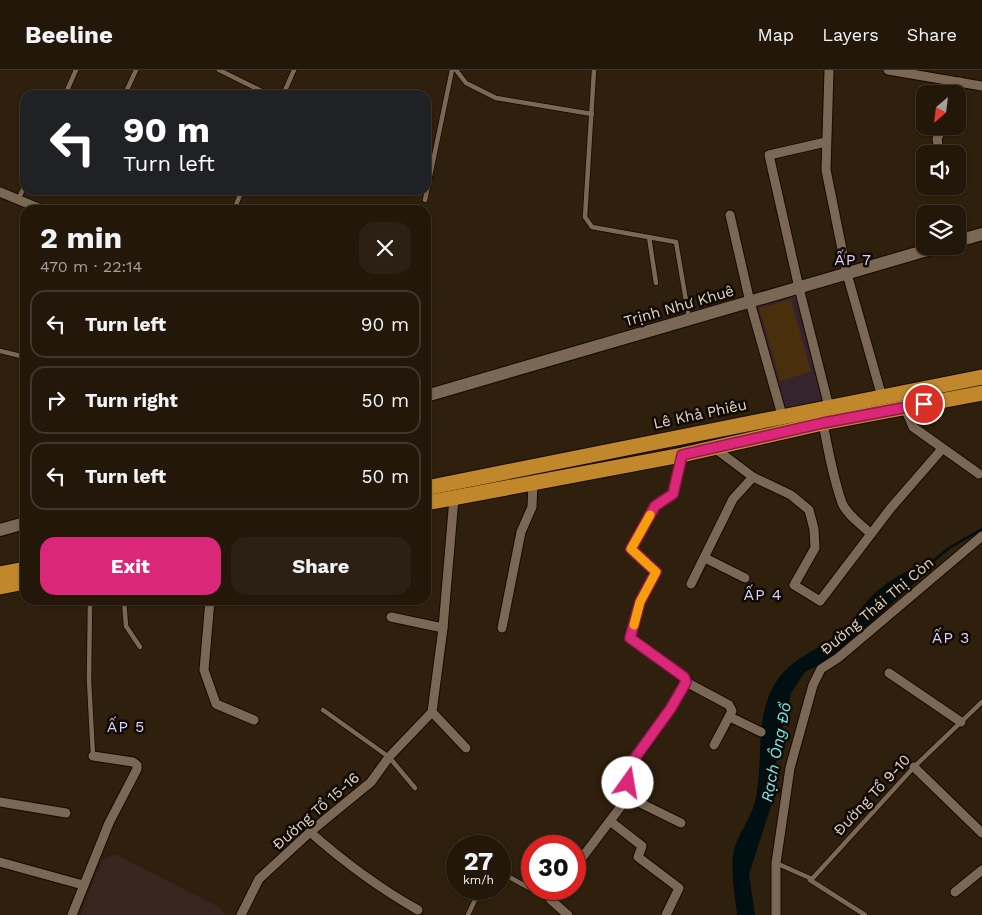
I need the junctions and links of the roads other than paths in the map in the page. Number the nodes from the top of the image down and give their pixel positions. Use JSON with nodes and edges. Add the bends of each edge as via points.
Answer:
{"nodes":[{"id":1,"x":76,"y":70,"type":"edge"},
{"id":2,"x":136,"y":70,"type":"edge"},
{"id":3,"x":219,"y":70,"type":"edge"},
{"id":4,"x":294,"y":70,"type":"edge"},
{"id":5,"x":454,"y":70,"type":"edge"},
{"id":6,"x":594,"y":70,"type":"edge"},
{"id":7,"x":829,"y":70,"type":"edge"},
{"id":8,"x":888,"y":70,"type":"edge"},
{"id":9,"x":960,"y":82,"type":"junction"},
{"id":10,"x":959,"y":85,"type":"edge"},
{"id":11,"x":982,"y":86,"type":"edge"},
{"id":12,"x":67,"y":90,"type":"edge"},
{"id":13,"x":127,"y":90,"type":"edge"},
{"id":14,"x":260,"y":90,"type":"edge"},
{"id":15,"x":285,"y":90,"type":"edge"},
{"id":16,"x":592,"y":114,"type":"junction"},
{"id":17,"x":939,"y":135,"type":"edge"},
{"id":18,"x":826,"y":142,"type":"junction"},
{"id":19,"x":938,"y":145,"type":"dead end"},
{"id":20,"x":431,"y":173,"type":"edge"},
{"id":21,"x":0,"y":192,"type":"edge"},
{"id":22,"x":20,"y":195,"type":"edge"},
{"id":23,"x":426,"y":195,"type":"edge"},
{"id":24,"x":18,"y":200,"type":"junction"},
{"id":25,"x":425,"y":200,"type":"dead end"},
{"id":26,"x":30,"y":205,"type":"edge"},
{"id":27,"x":730,"y":215,"type":"dead end"},
{"id":28,"x":982,"y":234,"type":"edge"},
{"id":29,"x":649,"y":237,"type":"junction"},
{"id":30,"x":966,"y":239,"type":"edge"},
{"id":31,"x":916,"y":253,"type":"edge"},
{"id":32,"x":847,"y":274,"type":"junction"},
{"id":33,"x":656,"y":283,"type":"dead end"},
{"id":34,"x":799,"y":288,"type":"junction"},
{"id":35,"x":750,"y":302,"type":"junction"},
{"id":36,"x":690,"y":320,"type":"junction"},
{"id":37,"x":0,"y":351,"type":"edge"},
{"id":38,"x":20,"y":356,"type":"edge"},
{"id":39,"x":982,"y":377,"type":"edge"},
{"id":40,"x":982,"y":393,"type":"edge"},
{"id":41,"x":431,"y":395,"type":"edge"},
{"id":42,"x":882,"y":397,"type":"junction"},
{"id":43,"x":829,"y":407,"type":"junction"},
{"id":44,"x":905,"y":408,"type":"junction"},
{"id":45,"x":782,"y":416,"type":"junction"},
{"id":46,"x":823,"y":423,"type":"junction"},
{"id":47,"x":713,"y":447,"type":"junction"},
{"id":48,"x":942,"y":449,"type":"junction"},
{"id":49,"x":682,"y":455,"type":"junction"},
{"id":50,"x":979,"y":474,"type":"dead end"},
{"id":51,"x":753,"y":477,"type":"junction"},
{"id":52,"x":533,"y":483,"type":"junction"},
{"id":53,"x":431,"y":487,"type":"edge"},
{"id":54,"x":454,"y":498,"type":"junction"},
{"id":55,"x":431,"y":503,"type":"edge"},
{"id":56,"x":20,"y":524,"type":"edge"},
{"id":57,"x":0,"y":530,"type":"edge"},
{"id":58,"x":871,"y":534,"type":"junction"},
{"id":59,"x":982,"y":536,"type":"edge"},
{"id":60,"x":631,"y":549,"type":"joint"},
{"id":61,"x":705,"y":558,"type":"junction"},
{"id":62,"x":20,"y":570,"type":"edge"},
{"id":63,"x":0,"y":574,"type":"edge"},
{"id":64,"x":745,"y":578,"type":"dead end"},
{"id":65,"x":20,"y":583,"type":"edge"},
{"id":66,"x":691,"y":584,"type":"dead end"},
{"id":67,"x":0,"y":587,"type":"edge"},
{"id":68,"x":90,"y":605,"type":"edge"},
{"id":69,"x":124,"y":605,"type":"edge"},
{"id":70,"x":210,"y":605,"type":"edge"},
{"id":71,"x":391,"y":617,"type":"dead end"},
{"id":72,"x":443,"y":628,"type":"junction"},
{"id":73,"x":502,"y":628,"type":"dead end"},
{"id":74,"x":140,"y":647,"type":"dead end"},
{"id":75,"x":889,"y":673,"type":"dead end"},
{"id":76,"x":686,"y":682,"type":"junction"},
{"id":77,"x":982,"y":702,"type":"edge"},
{"id":78,"x":323,"y":710,"type":"dead end"},
{"id":79,"x":432,"y":712,"type":"junction"},
{"id":80,"x":730,"y":717,"type":"junction"},
{"id":81,"x":254,"y":720,"type":"dead end"},
{"id":82,"x":961,"y":722,"type":"junction"},
{"id":83,"x":760,"y":732,"type":"dead end"},
{"id":84,"x":714,"y":745,"type":"dead end"},
{"id":85,"x":466,"y":748,"type":"dead end"},
{"id":86,"x":94,"y":756,"type":"joint"},
{"id":87,"x":389,"y":757,"type":"junction"},
{"id":88,"x":914,"y":767,"type":"junction"},
{"id":89,"x":415,"y":788,"type":"dead end"},
{"id":90,"x":628,"y":798,"type":"junction"},
{"id":91,"x":0,"y":802,"type":"edge"},
{"id":92,"x":66,"y":813,"type":"dead end"},
{"id":93,"x":610,"y":820,"type":"junction"},
{"id":94,"x":681,"y":823,"type":"dead end"},
{"id":95,"x":310,"y":832,"type":"junction"},
{"id":96,"x":982,"y":833,"type":"edge"},
{"id":97,"x":586,"y":852,"type":"edge"},
{"id":98,"x":0,"y":862,"type":"edge"},
{"id":99,"x":776,"y":863,"type":"junction"},
{"id":100,"x":982,"y":870,"type":"edge"},
{"id":101,"x":810,"y":880,"type":"junction"},
{"id":102,"x":83,"y":885,"type":"junction"},
{"id":103,"x":955,"y":892,"type":"dead end"},
{"id":104,"x":475,"y":900,"type":"edge"},
{"id":105,"x":551,"y":900,"type":"edge"},
{"id":106,"x":418,"y":910,"type":"dead end"},
{"id":107,"x":72,"y":915,"type":"edge"},
{"id":108,"x":241,"y":915,"type":"edge"},
{"id":109,"x":468,"y":915,"type":"edge"},
{"id":110,"x":568,"y":915,"type":"edge"},
{"id":111,"x":666,"y":915,"type":"edge"},
{"id":112,"x":776,"y":915,"type":"edge"},
{"id":113,"x":865,"y":915,"type":"edge"}],
"edges":[{"from":1,"to":12,"type":"lane"},
{"from":2,"to":13,"type":"lane"},
{"from":3,"to":14,"type":"lane"},
{"from":4,"to":15,"type":"lane"},
{"from":5,"to":16,"type":"lane","via":[[466,83],[496,98]]},
{"from":5,"to":20,"type":"lane"},
{"from":6,"to":16,"type":"lane"},
{"from":7,"to":18,"type":"street"},
{"from":8,"to":9,"type":"street"},
{"from":9,"to":10,"type":"street"},
{"from":9,"to":11,"type":"street"},
{"from":16,"to":29,"type":"lane","via":[[585,217],[592,227]]},
{"from":17,"to":19,"type":"street"},
{"from":18,"to":32,"type":"street","via":[[826,170]]},
{"from":18,"to":34,"type":"street","via":[[770,155]]},
{"from":21,"to":24,"type":"street"},
{"from":22,"to":24,"type":"lane"},
{"from":23,"to":25,"type":"lane"},
{"from":24,"to":26,"type":"street"},
{"from":27,"to":35,"type":"street"},
{"from":28,"to":30,"type":"street"},
{"from":29,"to":33,"type":"lane"},
{"from":29,"to":36,"type":"lane","via":[[676,242]]},
{"from":31,"to":32,"type":"street","name":"Trịnh Như Khuê"},
{"from":32,"to":34,"type":"street","name":"Trịnh Như Khuê"},
{"from":32,"to":42,"type":"street"},
{"from":34,"to":35,"type":"street","name":"Trịnh Như Khuê"},
{"from":34,"to":43,"type":"street"},
{"from":35,"to":36,"type":"street","name":"Trịnh Như Khuê"},
{"from":35,"to":45,"type":"street"},
{"from":36,"to":41,"type":"street","name":"Trịnh Như Khuê"},
{"from":37,"to":38,"type":"lane"},
{"from":39,"to":42,"type":"highway","name":"Lê Khả Phiêu"},
{"from":40,"to":44,"type":"highway"},
{"from":42,"to":43,"type":"highway","name":"Lê Khả Phiêu"},
{"from":43,"to":45,"type":"highway","name":"Lê Khả Phiêu"},
{"from":44,"to":46,"type":"highway"},
{"from":44,"to":48,"type":"street","via":[[913,427]]},
{"from":45,"to":53,"type":"highway","name":"Lê Khả Phiêu"},
{"from":46,"to":47,"type":"highway"},
{"from":46,"to":58,"type":"street","via":[[830,466],[841,492],[842,504]]},
{"from":47,"to":49,"type":"highway"},
{"from":47,"to":51,"type":"street"},
{"from":48,"to":50,"type":"street"},
{"from":48,"to":58,"type":"street"},
{"from":49,"to":52,"type":"highway"},
{"from":49,"to":60,"type":"lane","via":[[673,494],[655,506]]},
{"from":51,"to":58,"type":"street","via":[[791,495],[809,510],[815,548],[794,585],[820,601]]},
{"from":51,"to":61,"type":"street","via":[[733,499]]},
{"from":52,"to":54,"type":"highway"},
{"from":52,"to":73,"type":"street","via":[[532,507],[521,532]]},
{"from":54,"to":55,"type":"highway"},
{"from":54,"to":72,"type":"street"},
{"from":56,"to":57,"type":"street"},
{"from":59,"to":99,"type":"street","name":"Đường Thái Thị Còn","via":[[821,669],[813,684],[790,768]]},
{"from":60,"to":76,"type":"street","via":[[656,572],[640,602],[630,638],[684,677]]},
{"from":61,"to":64,"type":"street"},
{"from":61,"to":66,"type":"street"},
{"from":62,"to":63,"type":"highway"},
{"from":65,"to":67,"type":"highway"},
{"from":68,"to":86,"type":"lane","via":[[89,680]]},
{"from":69,"to":74,"type":"lane","via":[[126,626]]},
{"from":70,"to":81,"type":"street","via":[[204,670],[216,704]]},
{"from":71,"to":72,"type":"street"},
{"from":72,"to":79,"type":"street"},
{"from":75,"to":82,"type":"street"},
{"from":76,"to":80,"type":"street","via":[[729,705]]},
{"from":76,"to":90,"type":"street","via":[[628,769]]},
{"from":77,"to":82,"type":"lane","name":"Đường Tổ 9-10"},
{"from":78,"to":87,"type":"lane"},
{"from":79,"to":85,"type":"street"},
{"from":79,"to":87,"type":"street","name":"Đường Tổ 15-16"},
{"from":80,"to":83,"type":"street"},
{"from":80,"to":84,"type":"street"},
{"from":82,"to":88,"type":"lane","name":"Đường Tổ 9-10"},
{"from":86,"to":102,"type":"street","via":[[133,762],[137,769],[109,823]]},
{"from":87,"to":89,"type":"lane"},
{"from":87,"to":95,"type":"street","name":"Đường Tổ 15-16","via":[[371,782]]},
{"from":88,"to":96,"type":"street"},
{"from":88,"to":101,"type":"lane","name":"Đường Tổ 9-10"},
{"from":90,"to":93,"type":"street"},
{"from":90,"to":94,"type":"street"},
{"from":91,"to":92,"type":"street"},
{"from":93,"to":97,"type":"street"},
{"from":93,"to":111,"type":"street","via":[[642,846],[638,857],[679,888]]},
{"from":95,"to":106,"type":"street","via":[[388,893]]},
{"from":95,"to":108,"type":"street","name":"Đường Tổ 15-16","via":[[259,879]]},
{"from":98,"to":102,"type":"street"},
{"from":99,"to":101,"type":"lane"},
{"from":99,"to":112,"type":"street","name":"Đường Thái Thị Còn"},
{"from":100,"to":103,"type":"street"},
{"from":101,"to":113,"type":"lane"},
{"from":102,"to":107,"type":"street"},
{"from":104,"to":109,"type":"lane"},
{"from":105,"to":110,"type":"street"}]}
